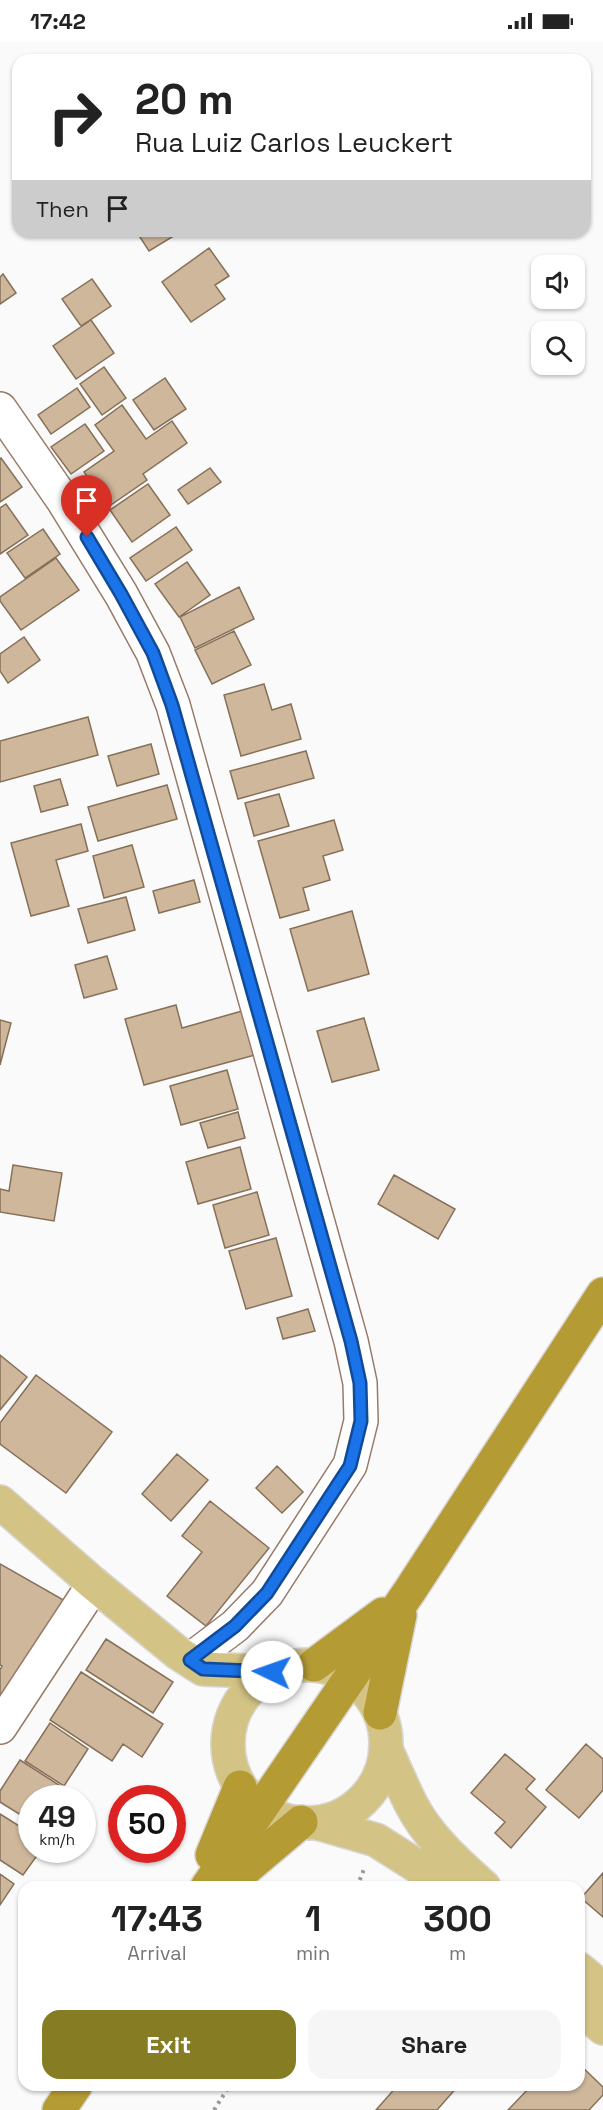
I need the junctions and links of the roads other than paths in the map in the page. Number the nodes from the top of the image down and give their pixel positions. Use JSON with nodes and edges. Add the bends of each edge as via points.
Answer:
{"nodes":[{"id":1,"x":0,"y":409,"type":"edge"},
{"id":2,"x":603,"y":1294,"type":"edge"},
{"id":3,"x":0,"y":1502,"type":"edge"},
{"id":4,"x":93,"y":1584,"type":"junction"},
{"id":5,"x":404,"y":1599,"type":"junction"},
{"id":6,"x":196,"y":1665,"type":"junction"},
{"id":7,"x":314,"y":1665,"type":"junction"},
{"id":8,"x":272,"y":1672,"type":"junction"},
{"id":9,"x":351,"y":1677,"type":"junction"},
{"id":10,"x":380,"y":1713,"type":"junction"},
{"id":11,"x":0,"y":1727,"type":"edge"},
{"id":12,"x":228,"y":1731,"type":"junction"},
{"id":13,"x":386,"y":1749,"type":"junction"},
{"id":14,"x":251,"y":1797,"type":"junction"},
{"id":15,"x":309,"y":1822,"type":"junction"},
{"id":16,"x":450,"y":1875,"type":"edge"},
{"id":17,"x":202,"y":1881,"type":"edge"},
{"id":18,"x":210,"y":1881,"type":"edge"},
{"id":19,"x":232,"y":1881,"type":"edge"},
{"id":20,"x":467,"y":1881,"type":"edge"},
{"id":21,"x":585,"y":1974,"type":"edge"},
{"id":22,"x":603,"y":1989,"type":"edge"},
{"id":23,"x":585,"y":2012,"type":"edge"},
{"id":24,"x":603,"y":2028,"type":"edge"},
{"id":25,"x":72,"y":2091,"type":"edge"},
{"id":26,"x":59,"y":2110,"type":"edge"}],
"edges":[{"from":1,"to":6,"type":"street","via":[[63,500],[153,653],[172,705],[360,1383],[361,1421],[350,1466],[267,1593]]},
{"from":2,"to":5,"type":"highway"},
{"from":3,"to":4,"type":"main road"},
{"from":4,"to":6,"type":"main road"},
{"from":4,"to":11,"type":"street"},
{"from":5,"to":7,"type":"highway"},
{"from":5,"to":9,"type":"highway"},
{"from":5,"to":10,"type":"highway"},
{"from":6,"to":8,"type":"main road"},
{"from":6,"to":12,"type":"main road"},
{"from":7,"to":8,"type":"main road","via":[[298,1664]]},
{"from":7,"to":9,"type":"main road"},
{"from":8,"to":12,"type":"main road","via":[[254,1684],[236,1706]]},
{"from":9,"to":10,"type":"main road"},
{"from":9,"to":14,"type":"highway"},
{"from":10,"to":13,"type":"main road","via":[[386,1730]]},
{"from":12,"to":14,"type":"main road","via":[[228,1759]]},
{"from":13,"to":15,"type":"main road","via":[[376,1784],[365,1798],[343,1815]]},
{"from":13,"to":16,"type":"main road","via":[[412,1806],[435,1838]]},
{"from":14,"to":15,"type":"main road","via":[[289,1821]]},
{"from":14,"to":17,"type":"highway"},
{"from":14,"to":18,"type":"highway"},
{"from":15,"to":16,"type":"main road","via":[[376,1840],[417,1866]]},
{"from":15,"to":19,"type":"highway"},
{"from":16,"to":20,"type":"main road"},
{"from":21,"to":22,"type":"main road"},
{"from":23,"to":24,"type":"main road"},
{"from":25,"to":26,"type":"highway"}]}
